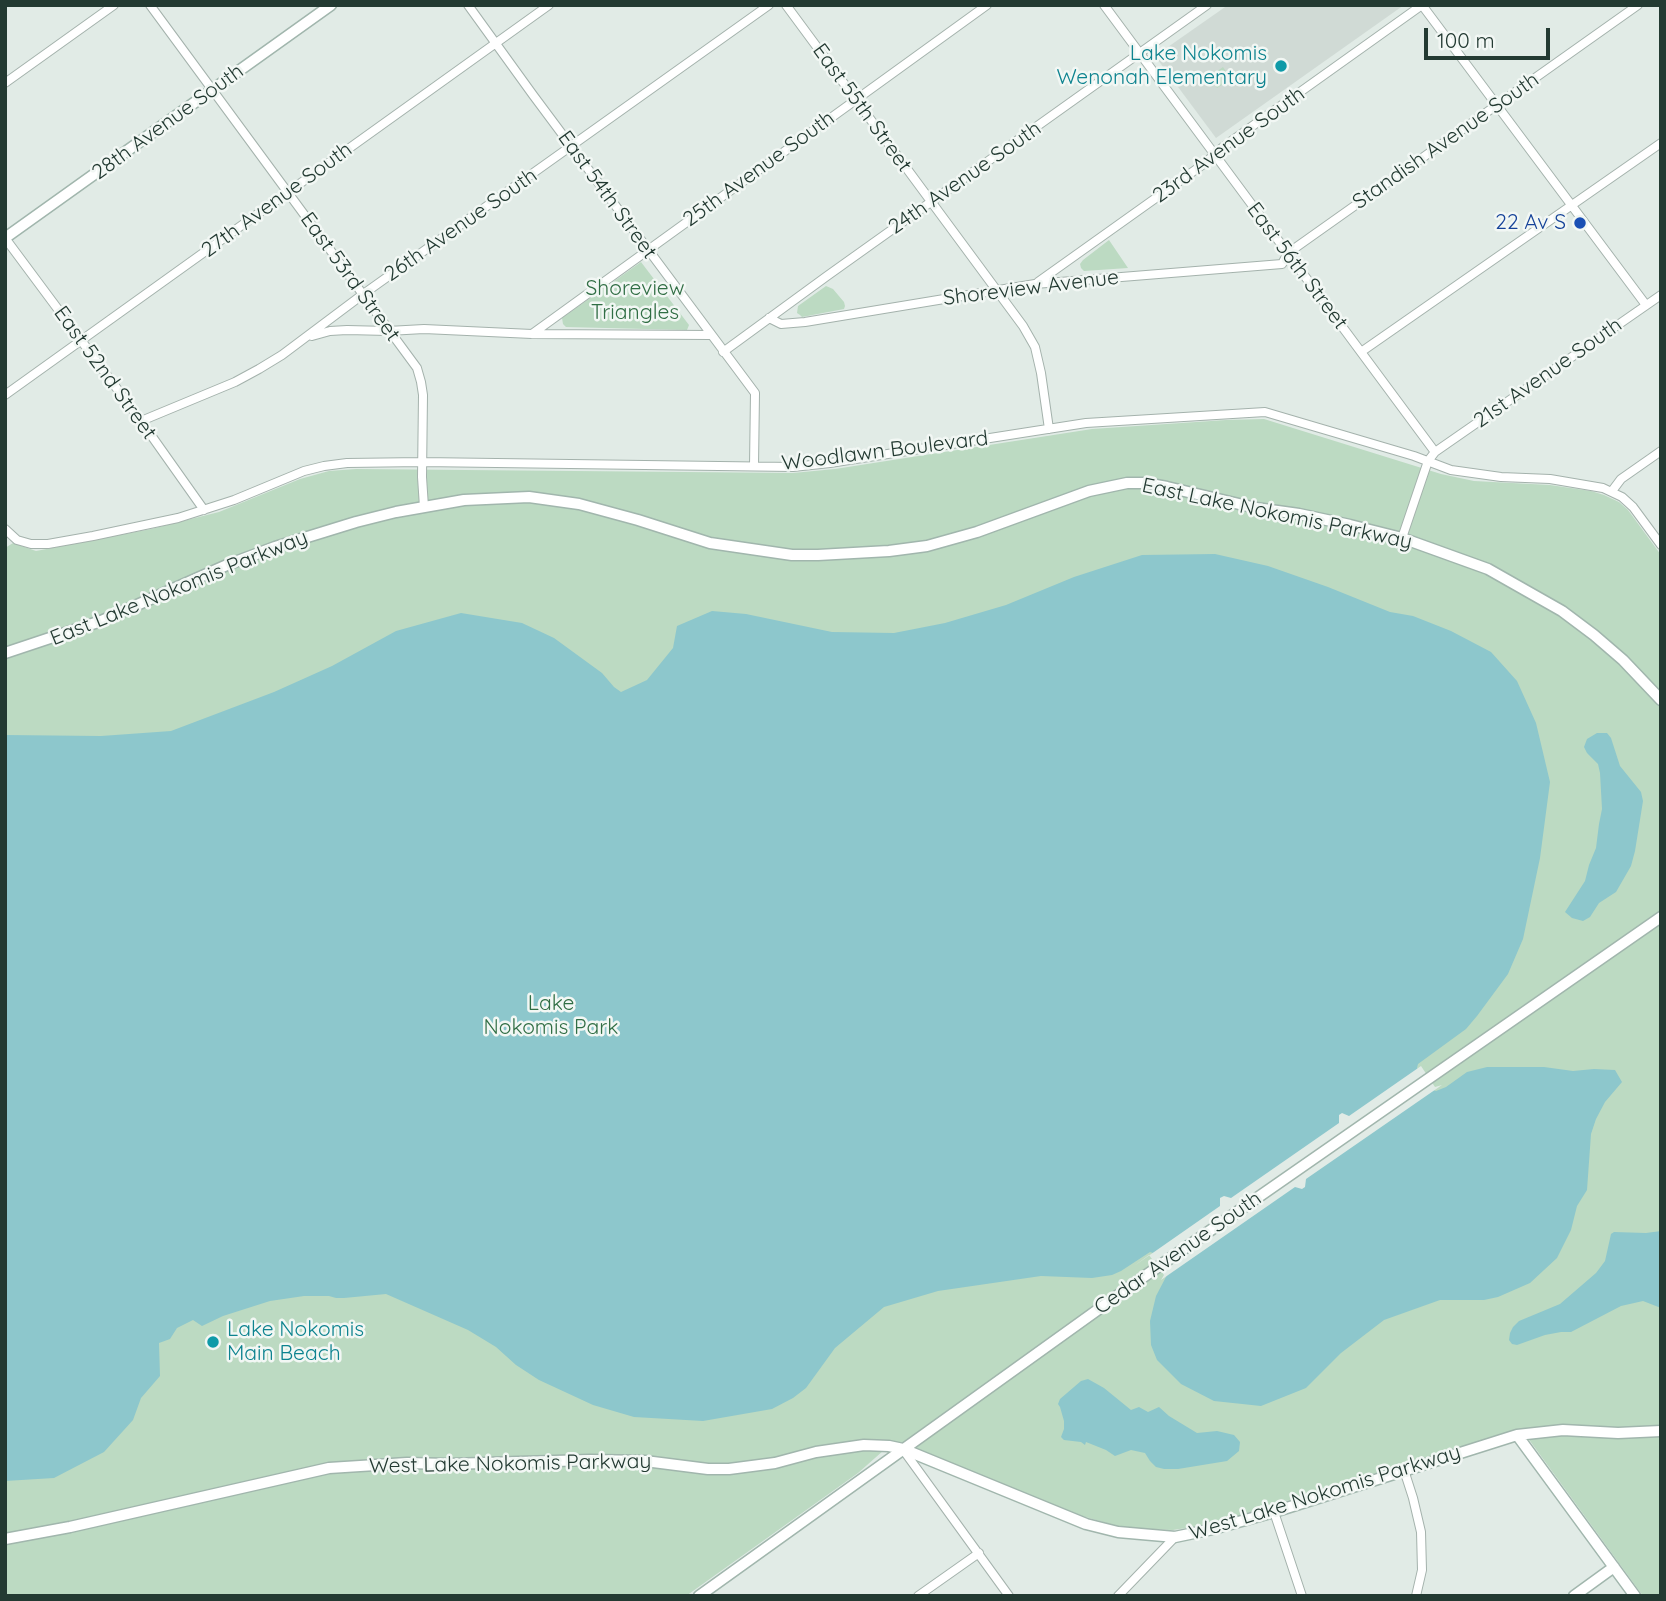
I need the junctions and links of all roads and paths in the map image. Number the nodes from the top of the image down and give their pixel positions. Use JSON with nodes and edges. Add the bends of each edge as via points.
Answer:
{"nodes":[{"id":1,"x":114,"y":5,"type":"edge"},
{"id":2,"x":150,"y":5,"type":"edge"},
{"id":3,"x":331,"y":5,"type":"edge"},
{"id":4,"x":468,"y":5,"type":"edge"},
{"id":5,"x":549,"y":5,"type":"edge"},
{"id":6,"x":769,"y":5,"type":"edge"},
{"id":7,"x":786,"y":5,"type":"edge"},
{"id":8,"x":987,"y":5,"type":"edge"},
{"id":9,"x":1104,"y":5,"type":"edge"},
{"id":10,"x":1208,"y":5,"type":"edge"},
{"id":11,"x":1422,"y":5,"type":"edge"},
{"id":12,"x":1638,"y":5,"type":"edge"},
{"id":13,"x":496,"y":44,"type":"junction"},
{"id":14,"x":1140,"y":54,"type":"junction"},
{"id":15,"x":5,"y":83,"type":"edge"},
{"id":16,"x":213,"y":90,"type":"junction"},
{"id":17,"x":856,"y":99,"type":"junction"},
{"id":18,"x":1497,"y":105,"type":"junction"},
{"id":19,"x":1661,"y":143,"type":"edge"},
{"id":20,"x":571,"y":146,"type":"junction"},
{"id":21,"x":1215,"y":154,"type":"junction"},
{"id":22,"x":288,"y":192,"type":"junction"},
{"id":23,"x":931,"y":202,"type":"junction"},
{"id":24,"x":1572,"y":205,"type":"junction"},
{"id":25,"x":5,"y":238,"type":"edge"},
{"id":26,"x":647,"y":250,"type":"junction"},
{"id":27,"x":1288,"y":253,"type":"junction"},
{"id":28,"x":1035,"y":284,"type":"junction"},
{"id":29,"x":996,"y":290,"type":"junction"},
{"id":30,"x":362,"y":295,"type":"junction"},
{"id":31,"x":1660,"y":298,"type":"edge"},
{"id":32,"x":1646,"y":305,"type":"junction"},
{"id":33,"x":769,"y":318,"type":"junction"},
{"id":34,"x":388,"y":331,"type":"junction"},
{"id":35,"x":532,"y":334,"type":"junction"},
{"id":36,"x":711,"y":335,"type":"junction"},
{"id":37,"x":81,"y":341,"type":"junction"},
{"id":38,"x":299,"y":342,"type":"junction"},
{"id":39,"x":723,"y":352,"type":"junction"},
{"id":40,"x":1361,"y":352,"type":"junction"},
{"id":41,"x":5,"y":395,"type":"edge"},
{"id":42,"x":141,"y":421,"type":"junction"},
{"id":43,"x":1049,"y":429,"type":"junction"},
{"id":44,"x":1661,"y":451,"type":"edge"},
{"id":45,"x":1434,"y":452,"type":"junction"},
{"id":46,"x":1428,"y":461,"type":"junction"},
{"id":47,"x":422,"y":462,"type":"junction"},
{"id":48,"x":754,"y":466,"type":"junction"},
{"id":49,"x":1612,"y":491,"type":"junction"},
{"id":50,"x":424,"y":507,"type":"junction"},
{"id":51,"x":204,"y":510,"type":"junction"},
{"id":52,"x":5,"y":529,"type":"edge"},
{"id":53,"x":1402,"y":538,"type":"junction"},
{"id":54,"x":1661,"y":545,"type":"edge"},
{"id":55,"x":5,"y":653,"type":"edge"},
{"id":56,"x":1661,"y":700,"type":"edge"},
{"id":57,"x":1661,"y":917,"type":"edge"},
{"id":58,"x":1661,"y":1431,"type":"edge"},
{"id":59,"x":1517,"y":1435,"type":"junction"},
{"id":60,"x":903,"y":1449,"type":"junction"},
{"id":61,"x":1404,"y":1470,"type":"junction"},
{"id":62,"x":1274,"y":1512,"type":"junction"},
{"id":63,"x":1175,"y":1537,"type":"junction"},
{"id":64,"x":5,"y":1539,"type":"edge"},
{"id":65,"x":979,"y":1553,"type":"junction"},
{"id":66,"x":1614,"y":1567,"type":"junction"},
{"id":67,"x":699,"y":1596,"type":"edge"},
{"id":68,"x":918,"y":1596,"type":"edge"},
{"id":69,"x":1009,"y":1596,"type":"edge"},
{"id":70,"x":1118,"y":1596,"type":"edge"},
{"id":71,"x":1302,"y":1596,"type":"edge"},
{"id":72,"x":1416,"y":1596,"type":"edge"},
{"id":73,"x":1574,"y":1596,"type":"edge"},
{"id":74,"x":1635,"y":1596,"type":"edge"}],
"edges":[{"from":1,"to":15,"type":"street"},
{"from":2,"to":16,"type":"street","name":"East 53rd Street"},
{"from":3,"to":16,"type":"street","name":"28th Avenue South"},
{"from":4,"to":13,"type":"street","name":"East 54th Street"},
{"from":5,"to":13,"type":"street","name":"27th Avenue South"},
{"from":6,"to":20,"type":"street","name":"26th Avenue South"},
{"from":7,"to":17,"type":"street","name":"East 55th Street"},
{"from":8,"to":17,"type":"street","name":"25th Avenue South"},
{"from":9,"to":14,"type":"street","name":"East 56th Street"},
{"from":10,"to":14,"type":"street","name":"24th Avenue South"},
{"from":11,"to":18,"type":"street"},
{"from":11,"to":21,"type":"street","name":"23rd Avenue South"},
{"from":12,"to":18,"type":"street","name":"Standish Avenue South"},
{"from":13,"to":20,"type":"street","name":"East 54th Street"},
{"from":13,"to":22,"type":"street","name":"27th Avenue South"},
{"from":14,"to":21,"type":"street","name":"East 56th Street"},
{"from":14,"to":23,"type":"street","name":"24th Avenue South"},
{"from":16,"to":22,"type":"street","name":"East 53rd Street"},
{"from":16,"to":25,"type":"street","name":"28th Avenue South"},
{"from":17,"to":23,"type":"street","name":"East 55th Street"},
{"from":17,"to":26,"type":"street","name":"25th Avenue South"},
{"from":18,"to":24,"type":"street"},
{"from":18,"to":27,"type":"street","name":"Standish Avenue South"},
{"from":19,"to":24,"type":"street"},
{"from":20,"to":26,"type":"street","name":"East 54th Street"},
{"from":20,"to":30,"type":"street","name":"26th Avenue South"},
{"from":21,"to":27,"type":"street","name":"East 56th Street"},
{"from":21,"to":28,"type":"street","name":"23rd Avenue South"},
{"from":22,"to":30,"type":"street","name":"East 53rd Street"},
{"from":22,"to":37,"type":"street","name":"27th Avenue South"},
{"from":23,"to":29,"type":"street","name":"East 55th Street"},
{"from":23,"to":33,"type":"street","name":"24th Avenue South"},
{"from":24,"to":32,"type":"street"},
{"from":24,"to":40,"type":"street"},
{"from":25,"to":37,"type":"street","name":"East 52nd Street"},
{"from":26,"to":35,"type":"street","name":"25th Avenue South"},
{"from":26,"to":36,"type":"street","name":"East 54th Street"},
{"from":27,"to":28,"type":"street","name":"Shoreview Avenue","via":[[1277,265]]},
{"from":27,"to":40,"type":"street","name":"East 56th Street"},
{"from":28,"to":29,"type":"street","name":"Shoreview Avenue"},
{"from":29,"to":33,"type":"street","name":"Shoreview Avenue","via":[[805,322],[781,324]]},
{"from":29,"to":43,"type":"street","name":"East 55th Street","via":[[1035,347]]},
{"from":30,"to":34,"type":"street","name":"East 53rd Street"},
{"from":30,"to":38,"type":"street","name":"26th Avenue South"},
{"from":31,"to":32,"type":"street","name":"21st Avenue South"},
{"from":32,"to":45,"type":"street","name":"21st Avenue South"},
{"from":33,"to":39,"type":"street","name":"24th Avenue South"},
{"from":34,"to":35,"type":"street"},
{"from":34,"to":38,"type":"street","via":[[330,331]]},
{"from":34,"to":47,"type":"street","name":"East 53rd Street","via":[[420,374]]},
{"from":35,"to":36,"type":"street"},
{"from":36,"to":39,"type":"street","name":"East 54th Street"},
{"from":37,"to":41,"type":"street","name":"27th Avenue South"},
{"from":37,"to":42,"type":"street","name":"East 52nd Street"},
{"from":38,"to":42,"type":"street","name":"26th Avenue South","via":[[247,376]]},
{"from":39,"to":48,"type":"street","name":"East 54th Street","via":[[755,393]]},
{"from":40,"to":45,"type":"street","name":"East 56th Street"},
{"from":42,"to":51,"type":"street","name":"East 52nd Street"},
{"from":43,"to":46,"type":"street","name":"Woodlawn Boulevard","via":[[1265,412]]},
{"from":43,"to":48,"type":"street","name":"Woodlawn Boulevard","via":[[830,463]]},
{"from":44,"to":49,"type":"street","via":[[1621,479]]},
{"from":45,"to":46,"type":"street"},
{"from":46,"to":49,"type":"street","name":"Woodlawn Boulevard","via":[[1475,474],[1550,479]]},
{"from":46,"to":53,"type":"street"},
{"from":47,"to":48,"type":"street","name":"Woodlawn Boulevard"},
{"from":47,"to":50,"type":"street","name":"East 53rd Street"},
{"from":47,"to":51,"type":"street","name":"Woodlawn Boulevard","via":[[319,467]]},
{"from":49,"to":54,"type":"street","name":"Woodlawn Boulevard","via":[[1633,507]]},
{"from":50,"to":53,"type":"street","name":"East Lake Nokomis Parkway","via":[[529,497],[579,504],[710,544],[792,555],[846,554],[927,546],[1089,491],[1144,484]]},
{"from":50,"to":55,"type":"street","name":"East Lake Nokomis Parkway","via":[[275,547],[93,624]]},
{"from":51,"to":52,"type":"street","name":"Woodlawn Boulevard","via":[[146,526],[44,544],[19,542]]},
{"from":53,"to":56,"type":"street","name":"East Lake Nokomis Parkway","via":[[1488,569],[1562,611],[1623,660]]},
{"from":57,"to":60,"type":"street","name":"Cedar Avenue South"},
{"from":58,"to":59,"type":"street","name":"West Lake Nokomis Parkway","via":[[1563,1430]]},
{"from":59,"to":61,"type":"street","name":"West Lake Nokomis Parkway"},
{"from":59,"to":66,"type":"street"},
{"from":60,"to":63,"type":"street","name":"West Lake Nokomis Parkway","via":[[1086,1524]]},
{"from":60,"to":64,"type":"street","name":"West Lake Nokomis Parkway","via":[[849,1447],[764,1465],[719,1469],[590,1460],[328,1468]]},
{"from":60,"to":65,"type":"street"},
{"from":60,"to":67,"type":"street","name":"Cedar Avenue South"},
{"from":61,"to":62,"type":"street","name":"West Lake Nokomis Parkway"},
{"from":61,"to":72,"type":"street","via":[[1421,1532],[1422,1570]]},
{"from":62,"to":63,"type":"street","name":"West Lake Nokomis Parkway"},
{"from":62,"to":71,"type":"street"},
{"from":63,"to":70,"type":"street"},
{"from":65,"to":68,"type":"street"},
{"from":65,"to":69,"type":"street"},
{"from":66,"to":73,"type":"street"},
{"from":66,"to":74,"type":"street"}]}
